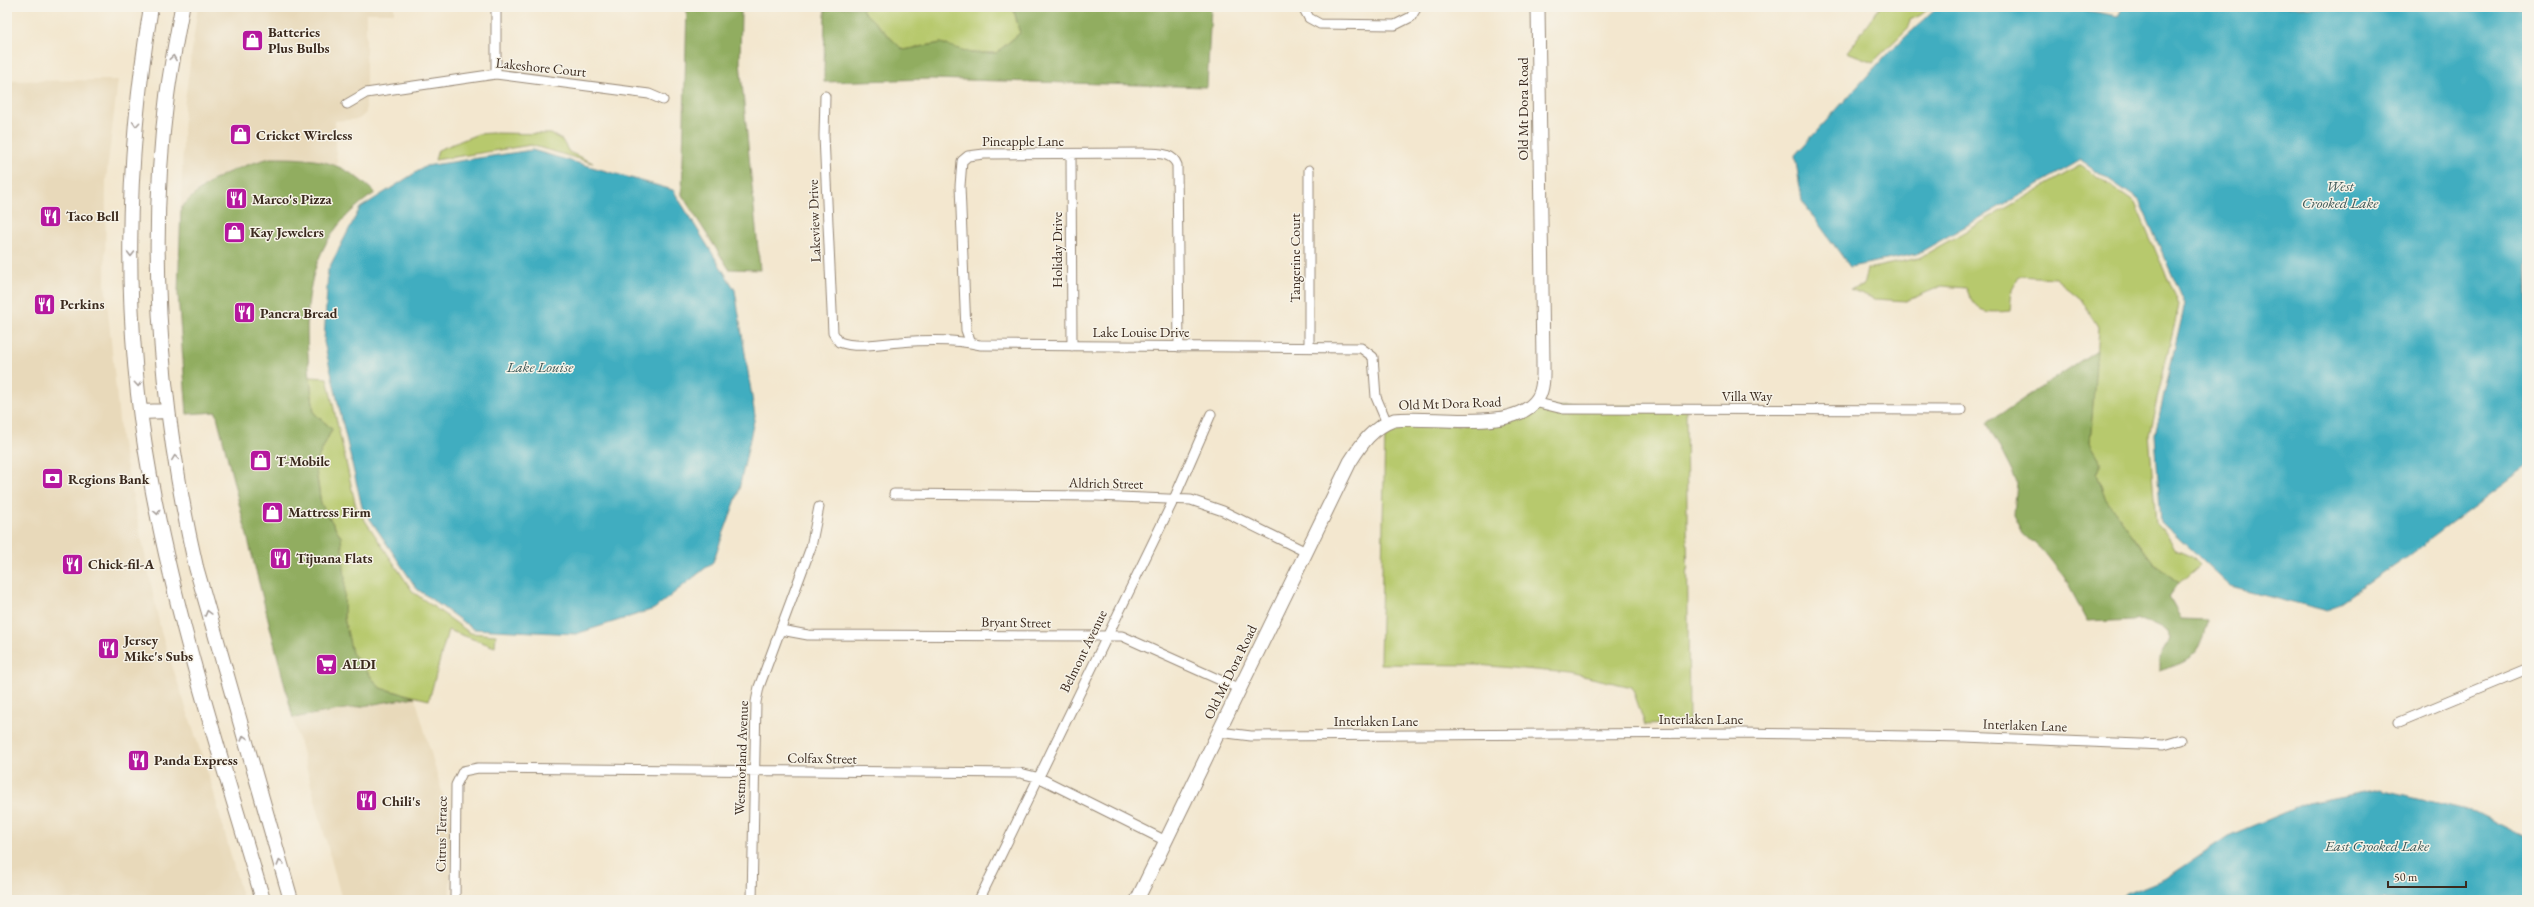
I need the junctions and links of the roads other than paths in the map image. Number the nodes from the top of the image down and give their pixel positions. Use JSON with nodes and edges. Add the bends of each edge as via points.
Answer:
{"nodes":[{"id":1,"x":151,"y":7,"type":"edge"},
{"id":2,"x":182,"y":7,"type":"edge"},
{"id":3,"x":496,"y":7,"type":"edge"},
{"id":4,"x":1303,"y":7,"type":"edge"},
{"id":5,"x":1416,"y":7,"type":"edge"},
{"id":6,"x":1538,"y":7,"type":"edge"},
{"id":7,"x":496,"y":74,"type":"junction"},
{"id":8,"x":825,"y":96,"type":"dead end"},
{"id":9,"x":663,"y":100,"type":"dead end"},
{"id":10,"x":347,"y":104,"type":"dead end"},
{"id":11,"x":1071,"y":155,"type":"junction"},
{"id":12,"x":1309,"y":170,"type":"dead end"},
{"id":13,"x":970,"y":341,"type":"junction"},
{"id":14,"x":839,"y":342,"type":"joint"},
{"id":15,"x":1072,"y":346,"type":"junction"},
{"id":16,"x":1179,"y":346,"type":"junction"},
{"id":17,"x":1309,"y":346,"type":"junction"},
{"id":18,"x":1534,"y":402,"type":"junction"},
{"id":19,"x":1961,"y":410,"type":"dead end"},
{"id":20,"x":168,"y":411,"type":"junction"},
{"id":21,"x":141,"y":412,"type":"junction"},
{"id":22,"x":1211,"y":414,"type":"dead end"},
{"id":23,"x":1387,"y":423,"type":"junction"},
{"id":24,"x":894,"y":494,"type":"dead end"},
{"id":25,"x":1174,"y":499,"type":"junction"},
{"id":26,"x":819,"y":507,"type":"dead end"},
{"id":27,"x":1306,"y":552,"type":"junction"},
{"id":28,"x":781,"y":630,"type":"junction"},
{"id":29,"x":1106,"y":637,"type":"junction"},
{"id":30,"x":2527,"y":669,"type":"edge"},
{"id":31,"x":1240,"y":689,"type":"junction"},
{"id":32,"x":2399,"y":722,"type":"dead end"},
{"id":33,"x":1219,"y":732,"type":"junction"},
{"id":34,"x":2181,"y":740,"type":"dead end"},
{"id":35,"x":463,"y":771,"type":"joint"},
{"id":36,"x":754,"y":772,"type":"junction"},
{"id":37,"x":1040,"y":778,"type":"junction"},
{"id":38,"x":1166,"y":841,"type":"junction"},
{"id":39,"x":263,"y":900,"type":"edge"},
{"id":40,"x":291,"y":900,"type":"edge"},
{"id":41,"x":454,"y":900,"type":"edge"},
{"id":42,"x":752,"y":900,"type":"edge"},
{"id":43,"x":979,"y":900,"type":"edge"},
{"id":44,"x":1137,"y":900,"type":"edge"}],
"edges":[{"from":1,"to":21,"type":"main road","one_way":true,"via":[[139,85],[131,205],[132,312]]},
{"from":20,"to":2,"type":"main road","one_way":true,"via":[[160,316],[159,202],[167,96]]},
{"from":3,"to":7,"type":"street"},
{"from":4,"to":5,"type":"street","via":[[1309,18],[1320,24],[1395,24],[1411,17]]},
{"from":6,"to":18,"type":"street","name":"Old Mt Dora Road","via":[[1543,383]]},
{"from":7,"to":9,"type":"street","name":"Lakeshore Court","via":[[650,94]]},
{"from":7,"to":10,"type":"street","name":"Lakeshore Court","via":[[366,93]]},
{"from":8,"to":14,"type":"street","name":"Lakeview Drive","via":[[824,136],[832,332]]},
{"from":11,"to":13,"type":"street","name":"Pineapple Lane","via":[[984,154],[968,156],[962,161],[960,186],[965,314]]},
{"from":11,"to":15,"type":"street","name":"Holiday Drive"},
{"from":11,"to":16,"type":"street","name":"Pineapple Lane","via":[[1146,153],[1175,159],[1179,201]]},
{"from":12,"to":17,"type":"street","name":"Tangerine Court"},
{"from":13,"to":14,"type":"street","name":"Lake Louise Drive","via":[[858,345]]},
{"from":13,"to":15,"type":"street","name":"Lake Louise Drive","via":[[980,345]]},
{"from":15,"to":16,"type":"street","name":"Lake Louise Drive"},
{"from":16,"to":17,"type":"street","name":"Lake Louise Drive"},
{"from":17,"to":23,"type":"street","name":"Lake Louise Drive","via":[[1361,348],[1370,354],[1374,363],[1376,397]]},
{"from":18,"to":19,"type":"street","name":"Villa Way","via":[[1562,409]]},
{"from":18,"to":23,"type":"street","name":"Old Mt Dora Road","via":[[1526,410],[1505,418],[1405,419]]},
{"from":20,"to":21,"type":"main road"},
{"from":40,"to":20,"type":"main road","one_way":true,"via":[[196,566],[186,522]]},
{"from":21,"to":39,"type":"main road","one_way":true,"via":[[151,481],[169,570]]},
{"from":22,"to":25,"type":"street","name":"Belmont Avenue"},
{"from":23,"to":27,"type":"street","name":"Old Mt Dora Road","via":[[1371,433],[1350,462]]},
{"from":24,"to":25,"type":"street","name":"Aldrich Street"},
{"from":25,"to":27,"type":"street","name":"Aldrich Street","via":[[1204,503]]},
{"from":25,"to":29,"type":"street","name":"Belmont Avenue"},
{"from":26,"to":28,"type":"street","name":"Westmorland Avenue","via":[[811,547]]},
{"from":27,"to":31,"type":"street","name":"Old Mt Dora Road"},
{"from":28,"to":29,"type":"street","name":"Bryant Street","via":[[808,635]]},
{"from":28,"to":36,"type":"street","name":"Westmorland Avenue","via":[[756,702]]},
{"from":29,"to":31,"type":"street","name":"Bryant Street","via":[[1122,636]]},
{"from":29,"to":37,"type":"street","name":"Belmont Avenue"},
{"from":30,"to":32,"type":"street"},
{"from":31,"to":33,"type":"street","name":"Old Mt Dora Road"},
{"from":33,"to":34,"type":"street","name":"Interlaken Lane","via":[[1251,736],[1749,733],[1964,737],[2164,745]]},
{"from":33,"to":38,"type":"street","name":"Old Mt Dora Road"},
{"from":35,"to":36,"type":"street","name":"Colfax Street","via":[[478,768]]},
{"from":35,"to":41,"type":"street","name":"Citrus Terrace","via":[[456,785]]},
{"from":36,"to":37,"type":"street","name":"Colfax Street","via":[[1004,772]]},
{"from":36,"to":42,"type":"street","name":"Westmorland Avenue"},
{"from":37,"to":38,"type":"street","name":"Colfax Street"},
{"from":37,"to":43,"type":"street","name":"Belmont Avenue"},
{"from":38,"to":44,"type":"street","name":"Old Mt Dora Road"}]}
